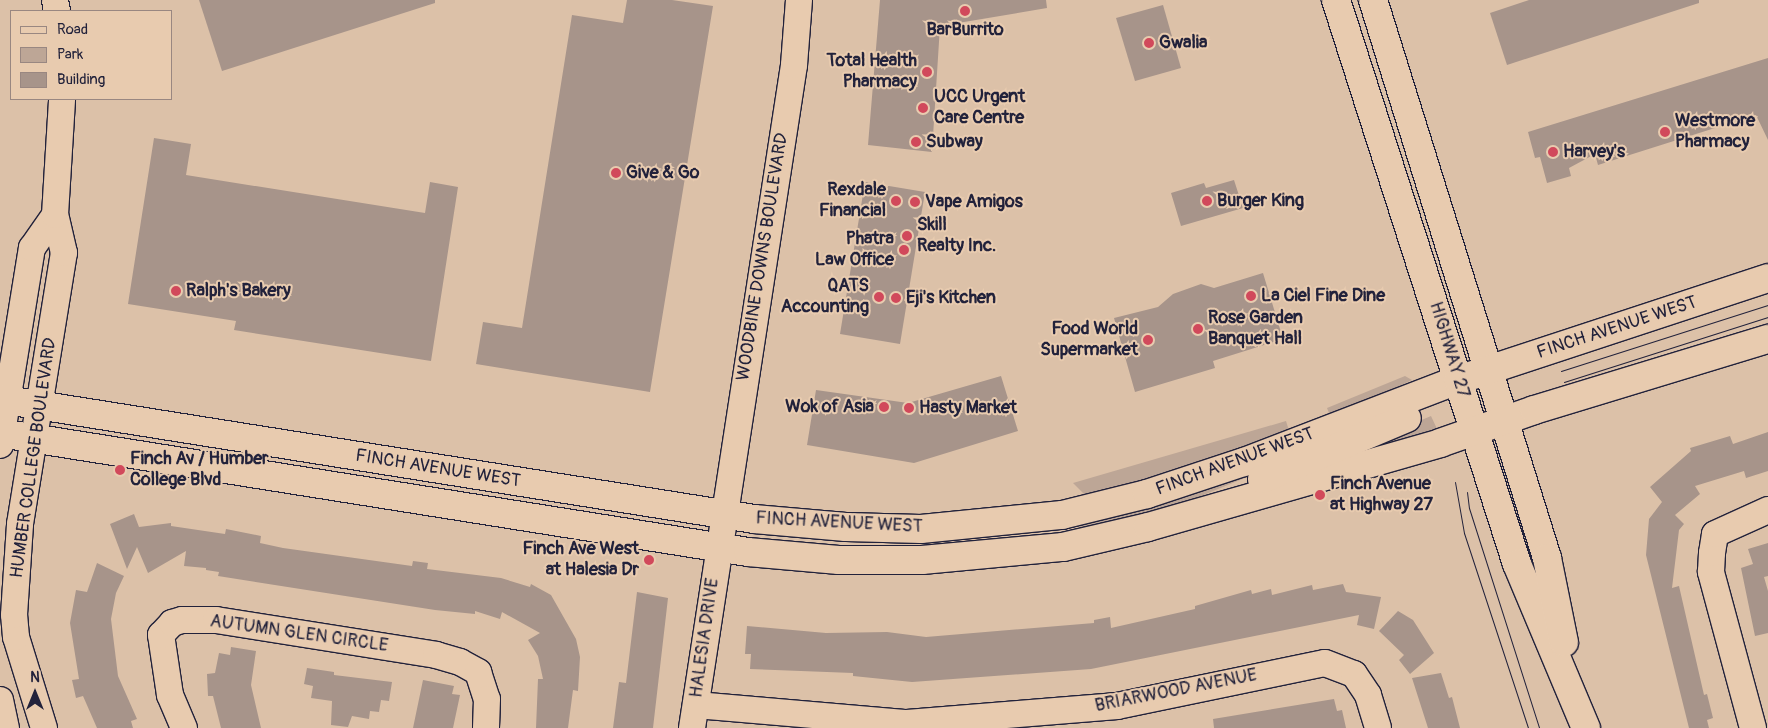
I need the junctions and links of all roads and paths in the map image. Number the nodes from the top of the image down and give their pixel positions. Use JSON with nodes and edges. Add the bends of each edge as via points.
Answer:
{"nodes":[{"id":1,"x":799,"y":0,"type":"edge"},
{"id":2,"x":1336,"y":0,"type":"edge"},
{"id":3,"x":1373,"y":0,"type":"edge"},
{"id":4,"x":62,"y":100,"type":"edge"},
{"id":5,"x":55,"y":215,"type":"junction"},
{"id":6,"x":1768,"y":278,"type":"edge"},
{"id":7,"x":1768,"y":339,"type":"edge"},
{"id":8,"x":1492,"y":376,"type":"junction"},
{"id":9,"x":1460,"y":387,"type":"junction"},
{"id":10,"x":4,"y":400,"type":"edge"},
{"id":11,"x":40,"y":405,"type":"junction"},
{"id":12,"x":1505,"y":420,"type":"junction"},
{"id":13,"x":1474,"y":432,"type":"junction"},
{"id":14,"x":1,"y":437,"type":"edge"},
{"id":15,"x":34,"y":438,"type":"junction"},
{"id":16,"x":1768,"y":510,"type":"edge"},
{"id":17,"x":723,"y":514,"type":"junction"},
{"id":18,"x":1062,"y":514,"type":"junction"},
{"id":19,"x":1182,"y":517,"type":"junction"},
{"id":20,"x":1063,"y":546,"type":"junction"},
{"id":21,"x":718,"y":547,"type":"junction"},
{"id":22,"x":1575,"y":695,"type":"junction"},
{"id":23,"x":0,"y":700,"type":"edge"},
{"id":24,"x":694,"y":716,"type":"edge"},
{"id":25,"x":1119,"y":717,"type":"edge"},
{"id":26,"x":907,"y":725,"type":"edge"},
{"id":27,"x":6,"y":728,"type":"edge"},
{"id":28,"x":44,"y":728,"type":"edge"},
{"id":29,"x":184,"y":728,"type":"edge"},
{"id":30,"x":486,"y":728,"type":"edge"},
{"id":31,"x":1378,"y":728,"type":"edge"},
{"id":32,"x":1586,"y":728,"type":"edge"},
{"id":33,"x":1753,"y":728,"type":"edge"}],
"edges":[{"from":1,"to":17,"type":"street","name":"WOODBINE DOWNS BOULEVARD","via":[[794,65]]},
{"from":2,"to":9,"type":"main road","name":"HIGHWAY 27"},
{"from":3,"to":8,"type":"main road","name":"HIGHWAY 27"},
{"from":4,"to":5,"type":"street","name":"HUMBER COLLEGE BOULEVARD"},
{"from":5,"to":10,"type":"street","name":"HUMBER COLLEGE BOULEVARD","via":[[32,248]]},
{"from":5,"to":11,"type":"street","name":"HUMBER COLLEGE BOULEVARD","via":[[64,253]]},
{"from":6,"to":8,"type":"main road","name":"FINCH AVENUE WEST"},
{"from":7,"to":12,"type":"main road","name":"FINCH AVENUE WEST"},
{"from":8,"to":9,"type":"main road","name":"FINCH AVENUE WEST"},
{"from":8,"to":12,"type":"main road","name":"HIGHWAY 27"},
{"from":9,"to":13,"type":"main road","name":"HIGHWAY 27"},
{"from":9,"to":18,"type":"main road","name":"FINCH AVENUE WEST","via":[[1146,494]]},
{"from":9,"to":19,"type":"main road","name":"FINCH AVENUE WEST"},
{"from":10,"to":11,"type":"main road","name":"FINCH AVENUE WEST"},
{"from":10,"to":14,"type":"street","name":"HUMBER COLLEGE BOULEVARD"},
{"from":11,"to":15,"type":"street","name":"HUMBER COLLEGE BOULEVARD"},
{"from":11,"to":17,"type":"main road","name":"FINCH AVENUE WEST"},
{"from":12,"to":13,"type":"main road","name":"FINCH AVENUE WEST"},
{"from":12,"to":22,"type":"main road","name":"HIGHWAY 27","via":[[1547,558]]},
{"from":13,"to":19,"type":"main road","name":"FINCH AVENUE WEST"},
{"from":13,"to":22,"type":"main road","name":"HIGHWAY 27","via":[[1517,564]]},
{"from":14,"to":15,"type":"main road","name":"FINCH AVENUE WEST"},
{"from":15,"to":21,"type":"main road","name":"FINCH AVENUE WEST"},
{"from":15,"to":28,"type":"street","name":"HUMBER COLLEGE BOULEVARD","via":[[16,558],[14,615],[16,637]]},
{"from":16,"to":33,"type":"street","via":[[1715,534],[1712,553],[1711,572]]},
{"from":17,"to":18,"type":"main road","name":"FINCH AVENUE WEST","via":[[823,526],[921,529]]},
{"from":17,"to":21,"type":"street","name":"WOODBINE DOWNS BOULEVARD"},
{"from":18,"to":20,"type":"main road"},
{"from":19,"to":20,"type":"main road","name":"FINCH AVENUE WEST"},
{"from":20,"to":21,"type":"main road","name":"FINCH AVENUE WEST","via":[[978,557],[883,561],[800,558]]},
{"from":21,"to":24,"type":"street","name":"HALESIA DRIVE"},
{"from":22,"to":32,"type":"main road","name":"HIGHWAY 27"},
{"from":23,"to":27,"type":"street"},
{"from":24,"to":26,"type":"street","name":"BRIARWOOD AVENUE"},
{"from":25,"to":26,"type":"street","name":"BRIARWOOD AVENUE"},
{"from":25,"to":31,"type":"street","name":"BRIARWOOD AVENUE","via":[[1325,663],[1354,674],[1368,695]]},
{"from":29,"to":30,"type":"street","name":"AUTUMN GLEN CIRCLE","via":[[170,695],[161,635],[172,623],[182,620],[216,620],[436,655],[460,662],[478,672],[488,699]]}]}
